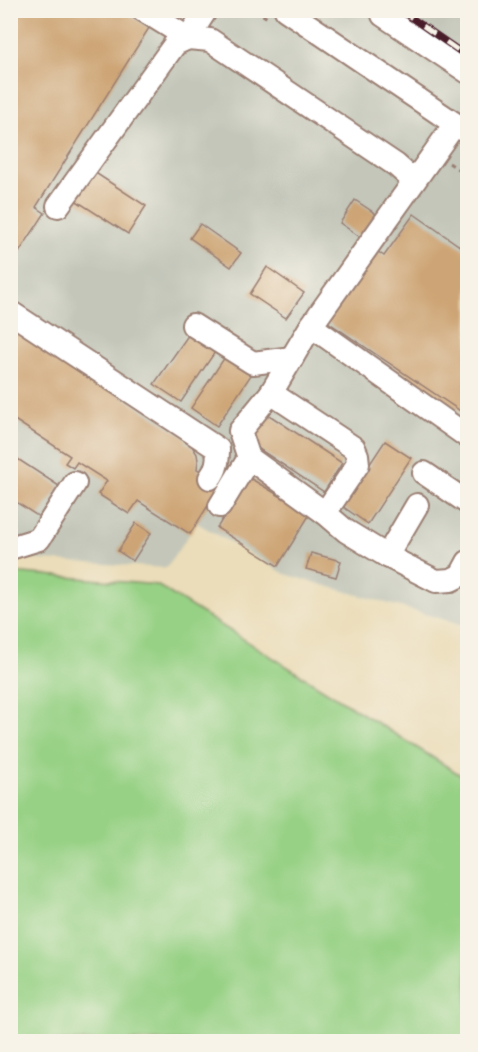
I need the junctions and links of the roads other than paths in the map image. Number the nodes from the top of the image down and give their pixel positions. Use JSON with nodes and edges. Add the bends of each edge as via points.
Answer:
{"nodes":[{"id":1,"x":143,"y":10,"type":"edge"},
{"id":2,"x":206,"y":10,"type":"edge"},
{"id":3,"x":286,"y":10,"type":"edge"},
{"id":4,"x":383,"y":15,"type":"dead end"},
{"id":5,"x":188,"y":38,"type":"junction"},
{"id":6,"x":468,"y":72,"type":"edge"},
{"id":7,"x":461,"y":129,"type":"edge"},
{"id":8,"x":414,"y":181,"type":"junction"},
{"id":9,"x":58,"y":206,"type":"dead end"},
{"id":10,"x":10,"y":312,"type":"edge"},
{"id":11,"x":193,"y":325,"type":"dead end"},
{"id":12,"x":312,"y":326,"type":"junction"},
{"id":13,"x":292,"y":358,"type":"junction"},
{"id":14,"x":271,"y":393,"type":"junction"},
{"id":15,"x":468,"y":437,"type":"edge"},
{"id":16,"x":249,"y":458,"type":"junction"},
{"id":17,"x":424,"y":473,"type":"dead end"},
{"id":18,"x":210,"y":478,"type":"dead end"},
{"id":19,"x":75,"y":483,"type":"dead end"},
{"id":20,"x":468,"y":503,"type":"edge"},
{"id":21,"x":220,"y":506,"type":"dead end"},
{"id":22,"x":417,"y":506,"type":"dead end"},
{"id":23,"x":325,"y":513,"type":"junction"},
{"id":24,"x":10,"y":548,"type":"edge"},
{"id":25,"x":387,"y":556,"type":"junction"},
{"id":26,"x":468,"y":562,"type":"edge"}],
"edges":[{"from":1,"to":5,"type":"street"},
{"from":2,"to":5,"type":"street"},
{"from":3,"to":7,"type":"street"},
{"from":4,"to":6,"type":"street"},
{"from":5,"to":8,"type":"street","via":[[210,40]]},
{"from":5,"to":9,"type":"street","via":[[175,44]]},
{"from":7,"to":8,"type":"street"},
{"from":8,"to":12,"type":"street"},
{"from":10,"to":18,"type":"street","via":[[218,449]]},
{"from":11,"to":13,"type":"street","via":[[253,363]]},
{"from":12,"to":13,"type":"street"},
{"from":12,"to":15,"type":"street"},
{"from":13,"to":14,"type":"street"},
{"from":14,"to":16,"type":"street","via":[[240,431]]},
{"from":14,"to":23,"type":"street","via":[[354,448],[358,464]]},
{"from":16,"to":21,"type":"street"},
{"from":16,"to":23,"type":"street"},
{"from":17,"to":20,"type":"street"},
{"from":19,"to":24,"type":"street","via":[[39,539]]},
{"from":22,"to":25,"type":"street"},
{"from":23,"to":25,"type":"street"},
{"from":25,"to":26,"type":"street","via":[[436,580],[461,575]]}]}
